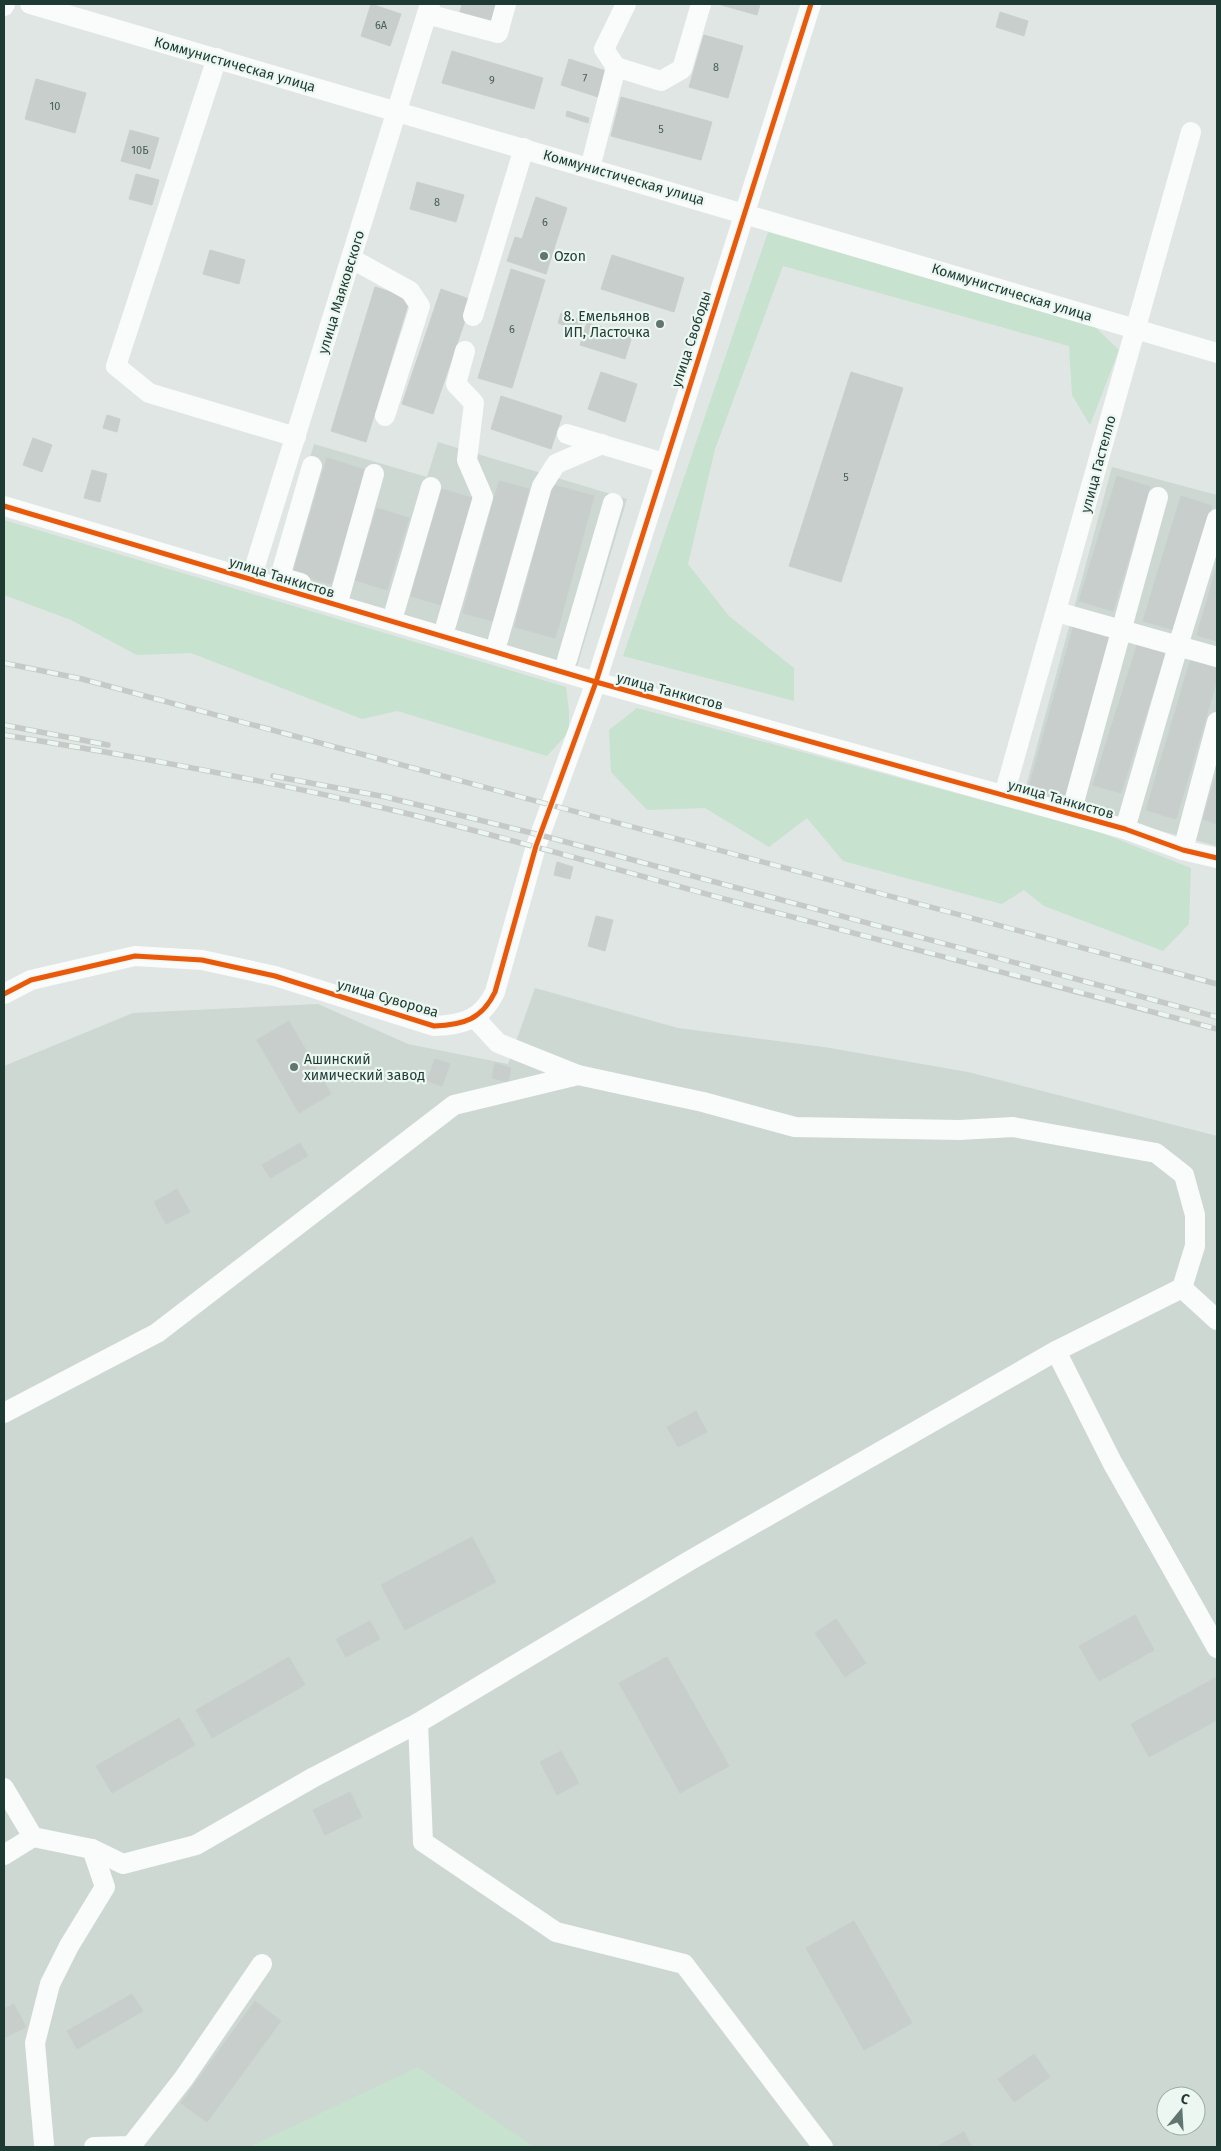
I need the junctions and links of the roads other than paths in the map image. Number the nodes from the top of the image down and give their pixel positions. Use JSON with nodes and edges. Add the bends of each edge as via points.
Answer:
{"nodes":[{"id":1,"x":30,"y":4,"type":"edge"},
{"id":2,"x":506,"y":4,"type":"edge"},
{"id":3,"x":626,"y":4,"type":"edge"},
{"id":4,"x":701,"y":4,"type":"edge"},
{"id":5,"x":811,"y":4,"type":"edge"},
{"id":6,"x":429,"y":9,"type":"edge"},
{"id":7,"x":216,"y":58,"type":"junction"},
{"id":8,"x":616,"y":67,"type":"junction"},
{"id":9,"x":398,"y":112,"type":"junction"},
{"id":10,"x":1191,"y":132,"type":"dead end"},
{"id":11,"x":524,"y":148,"type":"junction"},
{"id":12,"x":590,"y":168,"type":"junction"},
{"id":13,"x":743,"y":212,"type":"junction"},
{"id":14,"x":352,"y":259,"type":"junction"},
{"id":15,"x":473,"y":316,"type":"dead end"},
{"id":16,"x":1135,"y":328,"type":"junction"},
{"id":17,"x":465,"y":351,"type":"dead end"},
{"id":18,"x":1217,"y":353,"type":"edge"},
{"id":19,"x":385,"y":416,"type":"dead end"},
{"id":20,"x":567,"y":434,"type":"dead end"},
{"id":21,"x":296,"y":437,"type":"junction"},
{"id":22,"x":602,"y":444,"type":"junction"},
{"id":23,"x":664,"y":463,"type":"junction"},
{"id":24,"x":312,"y":466,"type":"dead end"},
{"id":25,"x":374,"y":474,"type":"dead end"},
{"id":26,"x":431,"y":487,"type":"dead end"},
{"id":27,"x":1158,"y":497,"type":"dead end"},
{"id":28,"x":612,"y":503,"type":"dead end"},
{"id":29,"x":4,"y":506,"type":"edge"},
{"id":30,"x":1217,"y":519,"type":"edge"},
{"id":31,"x":251,"y":579,"type":"junction"},
{"id":32,"x":340,"y":595,"type":"junction"},
{"id":33,"x":395,"y":610,"type":"junction"},
{"id":34,"x":1057,"y":612,"type":"junction"},
{"id":35,"x":446,"y":625,"type":"junction"},
{"id":36,"x":1120,"y":630,"type":"junction"},
{"id":37,"x":498,"y":640,"type":"junction"},
{"id":38,"x":1178,"y":646,"type":"junction"},
{"id":39,"x":1217,"y":657,"type":"edge"},
{"id":40,"x":567,"y":660,"type":"junction"},
{"id":41,"x":598,"y":675,"type":"junction"},
{"id":42,"x":1217,"y":722,"type":"edge"},
{"id":43,"x":1004,"y":795,"type":"junction"},
{"id":44,"x":1071,"y":814,"type":"junction"},
{"id":45,"x":1125,"y":829,"type":"junction"},
{"id":46,"x":1183,"y":850,"type":"junction"},
{"id":47,"x":1217,"y":858,"type":"edge"},
{"id":48,"x":4,"y":994,"type":"edge"},
{"id":49,"x":474,"y":1017,"type":"junction"},
{"id":50,"x":578,"y":1075,"type":"junction"},
{"id":51,"x":1182,"y":1288,"type":"junction"},
{"id":52,"x":1217,"y":1320,"type":"edge"},
{"id":53,"x":1056,"y":1352,"type":"junction"},
{"id":54,"x":4,"y":1413,"type":"edge"},
{"id":55,"x":1217,"y":1648,"type":"edge"},
{"id":56,"x":418,"y":1723,"type":"junction"},
{"id":57,"x":4,"y":1788,"type":"edge"},
{"id":58,"x":33,"y":1837,"type":"junction"},
{"id":59,"x":92,"y":1850,"type":"junction"},
{"id":60,"x":4,"y":1855,"type":"edge"},
{"id":61,"x":262,"y":1964,"type":"dead end"},
{"id":62,"x":49,"y":2146,"type":"edge"},
{"id":63,"x":94,"y":2147,"type":"edge"},
{"id":64,"x":823,"y":2147,"type":"edge"}],
"edges":[{"from":1,"to":7,"type":"street","name":"Коммунистическая улица"},
{"from":2,"to":6,"type":"street","via":[[498,33]]},
{"from":3,"to":8,"type":"street","via":[[604,49]]},
{"from":4,"to":8,"type":"street","via":[[682,69],[661,81]]},
{"from":5,"to":13,"type":"street","name":"улица Свободы"},
{"from":6,"to":9,"type":"street","name":"улица Маяковского"},
{"from":7,"to":9,"type":"street","name":"Коммунистическая улица"},
{"from":7,"to":21,"type":"street","via":[[116,366],[149,393]]},
{"from":8,"to":12,"type":"street"},
{"from":9,"to":11,"type":"street","name":"Коммунистическая улица"},
{"from":9,"to":14,"type":"street","name":"улица Маяковского"},
{"from":10,"to":16,"type":"street","name":"улица Гастелло"},
{"from":11,"to":12,"type":"street","name":"Коммунистическая улица"},
{"from":11,"to":15,"type":"street"},
{"from":12,"to":13,"type":"street","name":"Коммунистическая улица"},
{"from":13,"to":16,"type":"street","name":"Коммунистическая улица"},
{"from":13,"to":23,"type":"street","name":"улица Свободы"},
{"from":14,"to":19,"type":"street","via":[[410,291],[420,306]]},
{"from":14,"to":21,"type":"street","name":"улица Маяковского"},
{"from":16,"to":18,"type":"street","name":"Коммунистическая улица"},
{"from":16,"to":34,"type":"street","name":"улица Гастелло"},
{"from":17,"to":35,"type":"street","via":[[456,384],[474,403],[467,460],[483,497]]},
{"from":20,"to":22,"type":"street"},
{"from":21,"to":31,"type":"street","name":"улица Маяковского"},
{"from":22,"to":23,"type":"street"},
{"from":22,"to":37,"type":"street","via":[[556,464],[542,486]]},
{"from":23,"to":41,"type":"street","name":"улица Свободы"},
{"from":24,"to":32,"type":"street","via":[[280,577]]},
{"from":25,"to":32,"type":"street"},
{"from":26,"to":33,"type":"street"},
{"from":27,"to":36,"type":"street"},
{"from":28,"to":40,"type":"street"},
{"from":29,"to":31,"type":"street","name":"улица Танкистов"},
{"from":30,"to":38,"type":"street"},
{"from":31,"to":41,"type":"street","name":"улица Танкистов"},
{"from":32,"to":33,"type":"street"},
{"from":33,"to":35,"type":"street"},
{"from":34,"to":36,"type":"street"},
{"from":34,"to":43,"type":"street","name":"улица Гастелло"},
{"from":35,"to":37,"type":"street"},
{"from":36,"to":38,"type":"street"},
{"from":36,"to":44,"type":"street"},
{"from":37,"to":40,"type":"street"},
{"from":38,"to":39,"type":"street"},
{"from":38,"to":45,"type":"street"},
{"from":40,"to":41,"type":"street"},
{"from":41,"to":43,"type":"street","name":"улица Танкистов"},
{"from":41,"to":49,"type":"street","name":"улица Суворова","via":[[536,846],[495,992],[487,1008]]},
{"from":42,"to":46,"type":"street"},
{"from":43,"to":44,"type":"street","name":"улица Танкистов"},
{"from":44,"to":45,"type":"street","name":"улица Танкистов"},
{"from":45,"to":46,"type":"street","name":"улица Танкистов"},
{"from":46,"to":47,"type":"street","name":"улица Танкистов"},
{"from":48,"to":49,"type":"street","name":"улица Суворова","via":[[31,980],[136,956],[202,960],[275,976],[434,1026],[452,1025]]},
{"from":49,"to":50,"type":"street","via":[[498,1043]]},
{"from":50,"to":51,"type":"street","via":[[703,1102],[795,1127],[959,1130],[1013,1127],[1156,1153],[1184,1175],[1195,1215],[1195,1246]]},
{"from":50,"to":54,"type":"street","via":[[454,1105],[157,1333]]},
{"from":51,"to":52,"type":"street"},
{"from":51,"to":53,"type":"street"},
{"from":53,"to":55,"type":"street","via":[[1112,1462]]},
{"from":53,"to":56,"type":"street","via":[[689,1560]]},
{"from":56,"to":59,"type":"street","via":[[314,1777],[196,1845],[123,1864]]},
{"from":56,"to":64,"type":"street","via":[[424,1842],[556,1932],[684,1964]]},
{"from":57,"to":58,"type":"street"},
{"from":58,"to":59,"type":"street"},
{"from":58,"to":60,"type":"street"},
{"from":59,"to":62,"type":"street","via":[[105,1887],[50,1984],[35,2043]]},
{"from":61,"to":63,"type":"street","via":[[184,2078],[131,2146]]}]}
